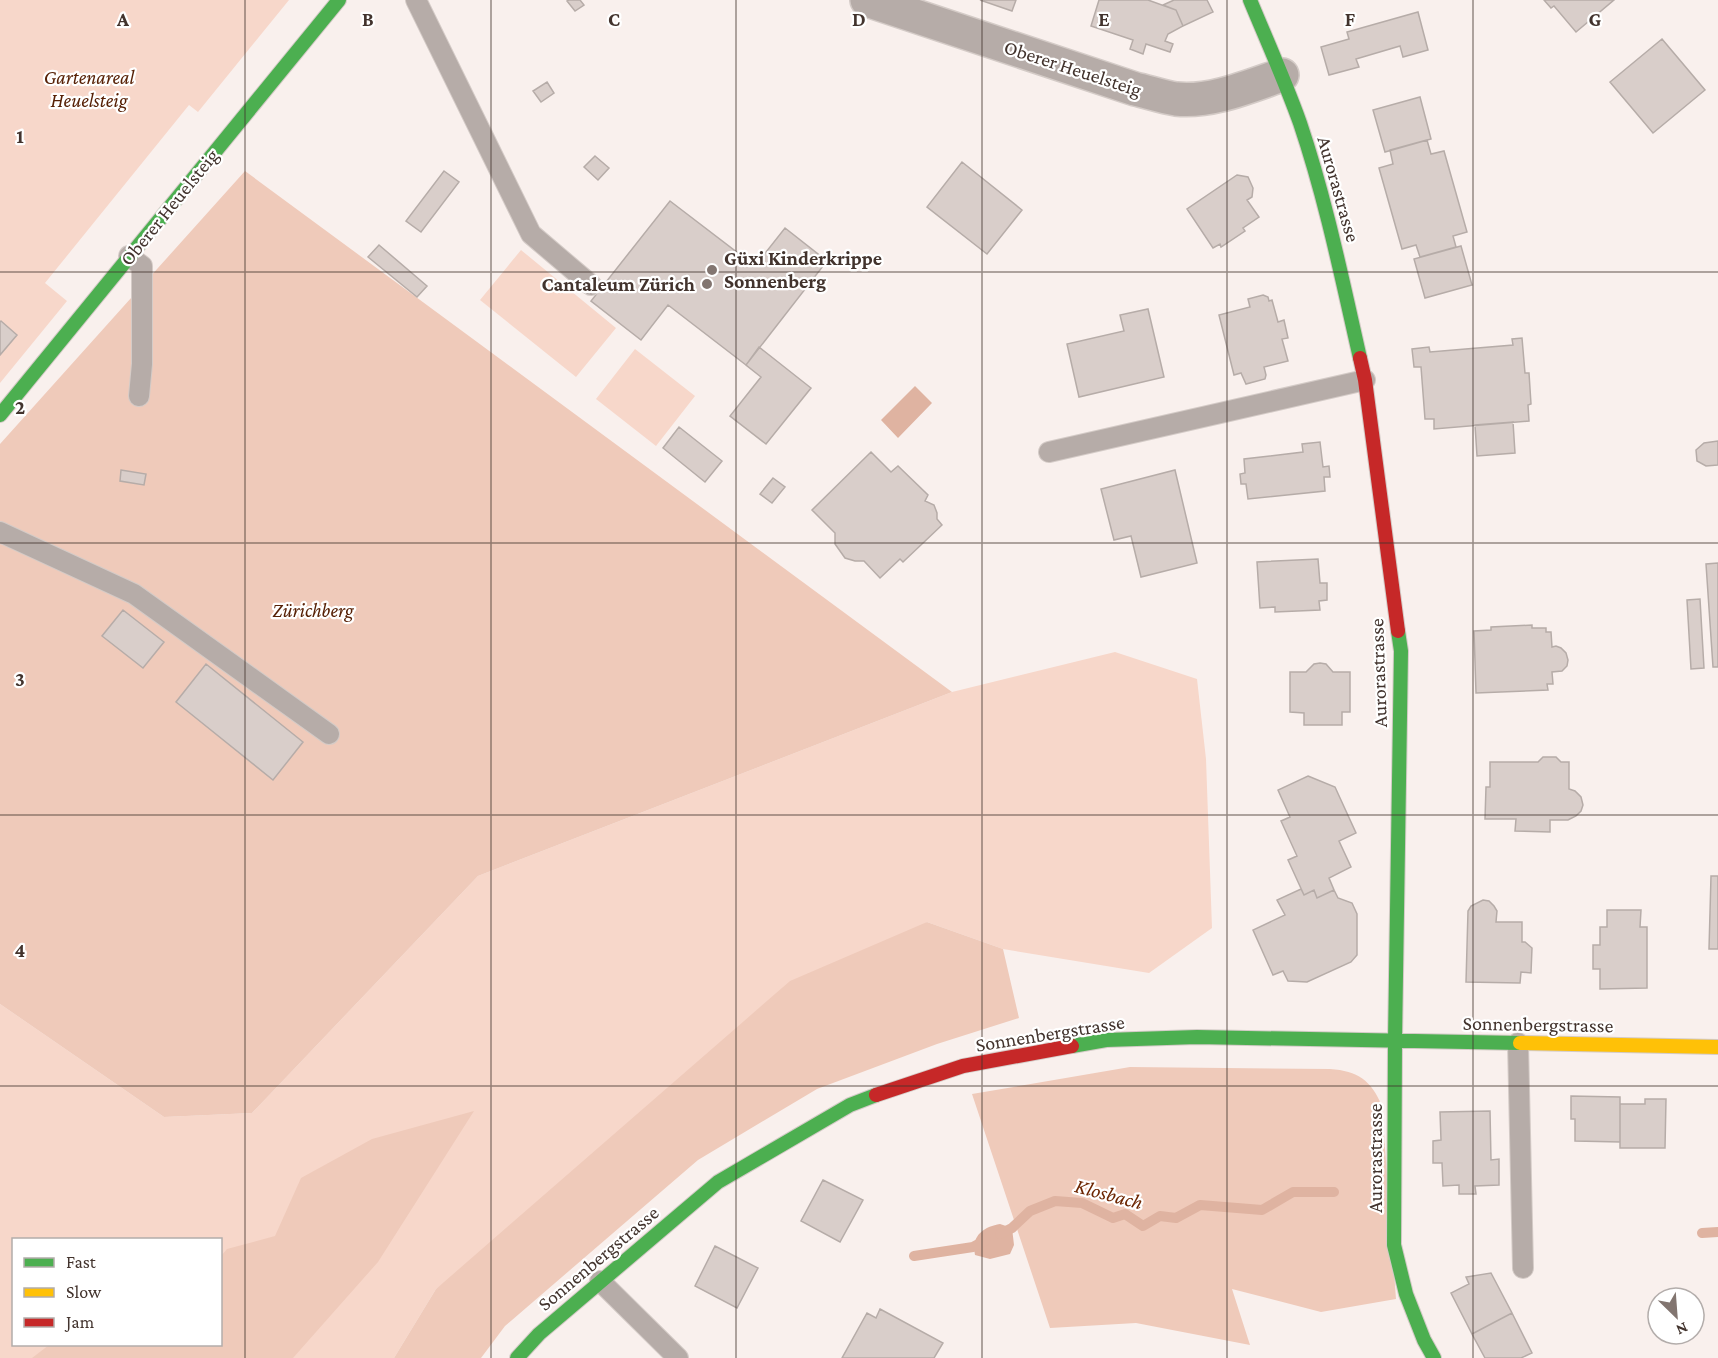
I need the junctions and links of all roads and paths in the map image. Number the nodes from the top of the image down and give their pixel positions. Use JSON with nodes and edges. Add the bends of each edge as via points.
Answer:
{"nodes":[{"id":1,"x":339,"y":0,"type":"edge"},
{"id":2,"x":416,"y":0,"type":"edge"},
{"id":3,"x":867,"y":0,"type":"edge"},
{"id":4,"x":1250,"y":0,"type":"edge"},
{"id":5,"x":1282,"y":75,"type":"junction"},
{"id":6,"x":129,"y":256,"type":"junction"},
{"id":7,"x":591,"y":285,"type":"dead end"},
{"id":8,"x":1365,"y":380,"type":"junction"},
{"id":9,"x":139,"y":396,"type":"dead end"},
{"id":10,"x":0,"y":415,"type":"edge"},
{"id":11,"x":1049,"y":452,"type":"dead end"},
{"id":12,"x":0,"y":532,"type":"edge"},
{"id":13,"x":329,"y":734,"type":"dead end"},
{"id":14,"x":1395,"y":1041,"type":"junction"},
{"id":15,"x":1518,"y":1043,"type":"junction"},
{"id":16,"x":1718,"y":1047,"type":"edge"},
{"id":17,"x":1523,"y":1268,"type":"dead end"},
{"id":18,"x":600,"y":1281,"type":"junction"},
{"id":19,"x":517,"y":1358,"type":"edge"},
{"id":20,"x":678,"y":1358,"type":"edge"},
{"id":21,"x":1434,"y":1358,"type":"edge"}],
"edges":[{"from":1,"to":6,"type":"street","name":"Oberer Heuelsteig"},
{"from":2,"to":7,"type":"lane","via":[[531,234]]},
{"from":3,"to":5,"type":"street","name":"Oberer Heuelsteig","via":[[1135,89],[1178,99],[1240,90]]},
{"from":4,"to":5,"type":"street","name":"Aurorastrasse"},
{"from":5,"to":8,"type":"street","name":"Aurorastrasse","via":[[1332,233]]},
{"from":6,"to":9,"type":"lane","via":[[142,266]]},
{"from":6,"to":10,"type":"street","name":"Oberer Heuelsteig"},
{"from":8,"to":11,"type":"lane"},
{"from":8,"to":14,"type":"street","name":"Aurorastrasse","via":[[1401,651]]},
{"from":12,"to":13,"type":"lane","via":[[134,594]]},
{"from":14,"to":15,"type":"street","name":"Sonnenbergstrasse"},
{"from":14,"to":18,"type":"street","name":"Sonnenbergstrasse","via":[[1197,1037],[1106,1040],[963,1066],[850,1105],[718,1182]]},
{"from":14,"to":21,"type":"street","name":"Aurorastrasse","via":[[1394,1245],[1406,1294]]},
{"from":15,"to":16,"type":"street","name":"Sonnenbergstrasse"},
{"from":15,"to":17,"type":"lane"},
{"from":18,"to":19,"type":"street","name":"Sonnenbergstrasse"},
{"from":18,"to":20,"type":"lane"}]}
